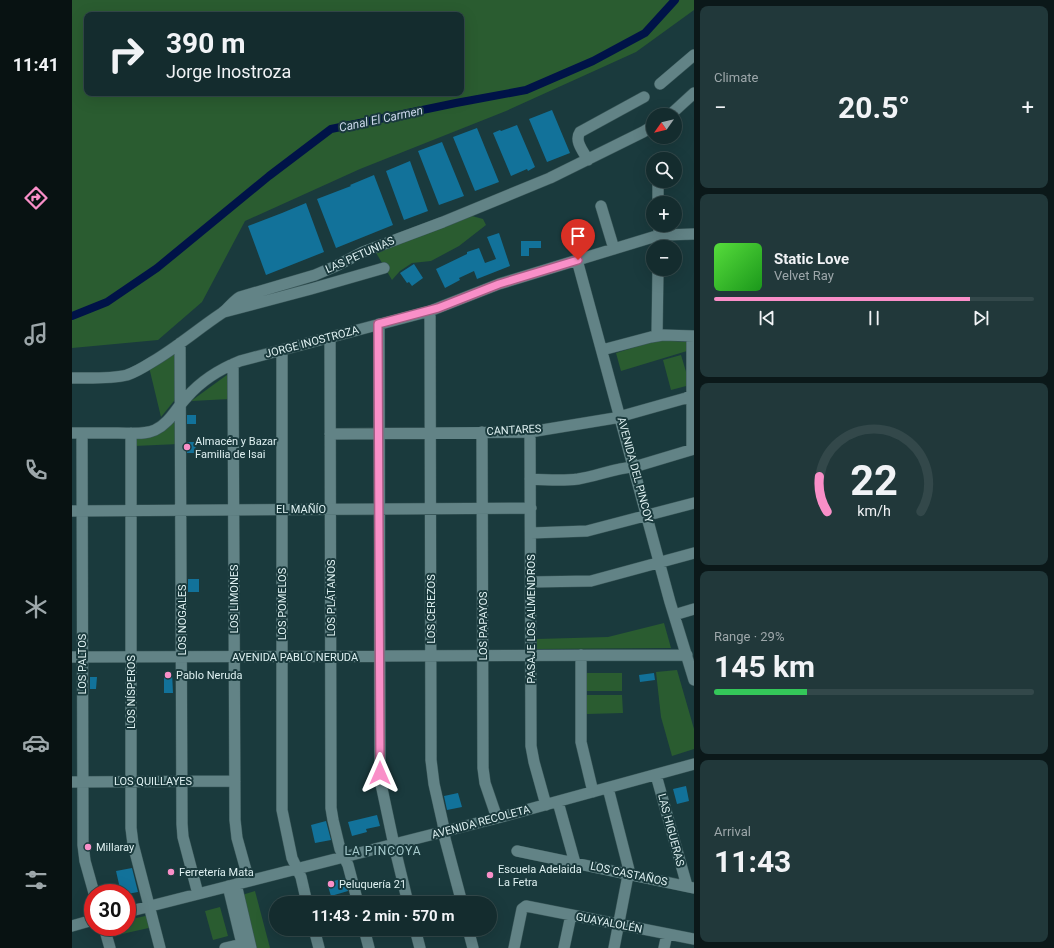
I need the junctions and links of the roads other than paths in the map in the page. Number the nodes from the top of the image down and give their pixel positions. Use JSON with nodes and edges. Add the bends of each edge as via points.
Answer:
{"nodes":[{"id":1,"x":694,"y":55,"type":"edge"},
{"id":2,"x":660,"y":84,"type":"dead end"},
{"id":3,"x":694,"y":93,"type":"edge"},
{"id":4,"x":644,"y":97,"type":"dead end"},
{"id":5,"x":678,"y":108,"type":"edge"},
{"id":6,"x":646,"y":130,"type":"edge"},
{"id":7,"x":588,"y":160,"type":"junction"},
{"id":8,"x":601,"y":206,"type":"dead end"},
{"id":9,"x":654,"y":232,"type":"edge"},
{"id":10,"x":666,"y":232,"type":"edge"},
{"id":11,"x":694,"y":234,"type":"edge"},
{"id":12,"x":614,"y":249,"type":"junction"},
{"id":13,"x":578,"y":260,"type":"junction"},
{"id":14,"x":384,"y":268,"type":"dead end"},
{"id":15,"x":658,"y":276,"type":"edge"},
{"id":16,"x":430,"y":311,"type":"junction"},
{"id":17,"x":224,"y":312,"type":"junction"},
{"id":18,"x":378,"y":324,"type":"junction"},
{"id":19,"x":657,"y":336,"type":"junction"},
{"id":20,"x":693,"y":336,"type":"edge"},
{"id":21,"x":330,"y":337,"type":"junction"},
{"id":22,"x":180,"y":343,"type":"junction"},
{"id":23,"x":282,"y":350,"type":"junction"},
{"id":24,"x":602,"y":350,"type":"junction"},
{"id":25,"x":233,"y":364,"type":"junction"},
{"id":26,"x":72,"y":378,"type":"edge"},
{"id":27,"x":693,"y":395,"type":"edge"},
{"id":28,"x":181,"y":404,"type":"junction"},
{"id":29,"x":620,"y":417,"type":"junction"},
{"id":30,"x":430,"y":432,"type":"junction"},
{"id":31,"x":482,"y":432,"type":"junction"},
{"id":32,"x":530,"y":432,"type":"junction"},
{"id":33,"x":77,"y":433,"type":"edge"},
{"id":34,"x":130,"y":433,"type":"junction"},
{"id":35,"x":379,"y":433,"type":"junction"},
{"id":36,"x":330,"y":434,"type":"junction"},
{"id":37,"x":693,"y":449,"type":"edge"},
{"id":38,"x":634,"y":467,"type":"junction"},
{"id":39,"x":530,"y":480,"type":"junction"},
{"id":40,"x":694,"y":503,"type":"edge"},
{"id":41,"x":430,"y":508,"type":"junction"},
{"id":42,"x":482,"y":508,"type":"junction"},
{"id":43,"x":530,"y":508,"type":"junction"},
{"id":44,"x":282,"y":509,"type":"junction"},
{"id":45,"x":330,"y":509,"type":"junction"},
{"id":46,"x":380,"y":509,"type":"junction"},
{"id":47,"x":77,"y":510,"type":"edge"},
{"id":48,"x":131,"y":510,"type":"junction"},
{"id":49,"x":181,"y":510,"type":"junction"},
{"id":50,"x":234,"y":510,"type":"junction"},
{"id":51,"x":647,"y":516,"type":"junction"},
{"id":52,"x":531,"y":533,"type":"junction"},
{"id":53,"x":694,"y":553,"type":"edge"},
{"id":54,"x":660,"y":563,"type":"junction"},
{"id":55,"x":531,"y":582,"type":"junction"},
{"id":56,"x":694,"y":609,"type":"edge"},
{"id":57,"x":674,"y":615,"type":"junction"},
{"id":58,"x":581,"y":655,"type":"junction"},
{"id":59,"x":687,"y":655,"type":"junction"},
{"id":60,"x":380,"y":656,"type":"junction"},
{"id":61,"x":431,"y":656,"type":"junction"},
{"id":62,"x":483,"y":656,"type":"junction"},
{"id":63,"x":531,"y":656,"type":"junction"},
{"id":64,"x":77,"y":657,"type":"edge"},
{"id":65,"x":131,"y":657,"type":"junction"},
{"id":66,"x":182,"y":657,"type":"junction"},
{"id":67,"x":234,"y":657,"type":"junction"},
{"id":68,"x":283,"y":657,"type":"junction"},
{"id":69,"x":331,"y":657,"type":"junction"},
{"id":70,"x":694,"y":680,"type":"edge"},
{"id":71,"x":694,"y":764,"type":"edge"},
{"id":72,"x":656,"y":775,"type":"junction"},
{"id":73,"x":182,"y":781,"type":"junction"},
{"id":74,"x":235,"y":781,"type":"junction"},
{"id":75,"x":77,"y":782,"type":"edge"},
{"id":76,"x":131,"y":782,"type":"junction"},
{"id":77,"x":608,"y":788,"type":"junction"},
{"id":78,"x":593,"y":792,"type":"junction"},
{"id":79,"x":558,"y":802,"type":"junction"},
{"id":80,"x":546,"y":805,"type":"junction"},
{"id":81,"x":497,"y":818,"type":"junction"},
{"id":82,"x":444,"y":832,"type":"junction"},
{"id":83,"x":394,"y":845,"type":"junction"},
{"id":84,"x":517,"y":851,"type":"dead end"},
{"id":85,"x":344,"y":857,"type":"junction"},
{"id":86,"x":575,"y":863,"type":"junction"},
{"id":87,"x":297,"y":869,"type":"junction"},
{"id":88,"x":629,"y":874,"type":"junction"},
{"id":89,"x":249,"y":881,"type":"junction"},
{"id":90,"x":91,"y":884,"type":"edge"},
{"id":91,"x":232,"y":885,"type":"junction"},
{"id":92,"x":690,"y":887,"type":"edge"},
{"id":93,"x":198,"y":894,"type":"junction"},
{"id":94,"x":305,"y":896,"type":"edge"},
{"id":95,"x":356,"y":896,"type":"edge"},
{"id":96,"x":406,"y":896,"type":"edge"},
{"id":97,"x":460,"y":896,"type":"edge"},
{"id":98,"x":149,"y":906,"type":"junction"},
{"id":99,"x":136,"y":910,"type":"edge"},
{"id":100,"x":571,"y":915,"type":"junction"},
{"id":101,"x":84,"y":923,"type":"edge"},
{"id":102,"x":619,"y":925,"type":"junction"},
{"id":103,"x":72,"y":926,"type":"edge"},
{"id":104,"x":667,"y":934,"type":"junction"},
{"id":105,"x":107,"y":936,"type":"edge"},
{"id":106,"x":316,"y":936,"type":"edge"},
{"id":107,"x":366,"y":936,"type":"edge"},
{"id":108,"x":417,"y":936,"type":"edge"},
{"id":109,"x":470,"y":936,"type":"edge"},
{"id":110,"x":694,"y":939,"type":"edge"},
{"id":111,"x":245,"y":947,"type":"edge"},
{"id":112,"x":110,"y":948,"type":"edge"},
{"id":113,"x":160,"y":948,"type":"edge"},
{"id":114,"x":225,"y":948,"type":"edge"},
{"id":115,"x":319,"y":948,"type":"edge"},
{"id":116,"x":369,"y":948,"type":"edge"},
{"id":117,"x":420,"y":948,"type":"edge"},
{"id":118,"x":473,"y":948,"type":"edge"},
{"id":119,"x":514,"y":948,"type":"edge"},
{"id":120,"x":564,"y":948,"type":"edge"},
{"id":121,"x":614,"y":948,"type":"edge"},
{"id":122,"x":664,"y":948,"type":"edge"}],
"edges":[{"from":1,"to":2,"type":"street"},
{"from":3,"to":5,"type":"street"},
{"from":4,"to":7,"type":"street","via":[[580,132],[579,144]]},
{"from":6,"to":7,"type":"street","name":"LAS PETUNIAS"},
{"from":7,"to":17,"type":"street","name":"LAS PETUNIAS","via":[[443,222],[363,252],[315,275],[240,297]]},
{"from":8,"to":12,"type":"street"},
{"from":9,"to":12,"type":"street","name":"JORGE INOSTROZA"},
{"from":10,"to":11,"type":"street","name":"JORGE INOSTROZA"},
{"from":12,"to":13,"type":"street","name":"JORGE INOSTROZA"},
{"from":13,"to":16,"type":"street","name":"JORGE INOSTROZA","via":[[499,284]]},
{"from":13,"to":24,"type":"street","name":"AVENIDA DEL PINCOY"},
{"from":14,"to":17,"type":"street"},
{"from":15,"to":19,"type":"street"},
{"from":16,"to":18,"type":"street","name":"JORGE INOSTROZA"},
{"from":16,"to":30,"type":"street","name":"LOS CEREZOS"},
{"from":17,"to":22,"type":"street","name":"LAS PETUNIAS"},
{"from":18,"to":21,"type":"street","name":"JORGE INOSTROZA"},
{"from":18,"to":35,"type":"street"},
{"from":19,"to":20,"type":"street"},
{"from":19,"to":24,"type":"street"},
{"from":20,"to":27,"type":"street"},
{"from":21,"to":23,"type":"street","name":"JORGE INOSTROZA"},
{"from":21,"to":36,"type":"street","name":"LOS PLÁTANOS"},
{"from":22,"to":26,"type":"street","name":"LAS PETUNIAS","via":[[166,354],[128,374]]},
{"from":22,"to":28,"type":"street","name":"LOS NOGALES"},
{"from":23,"to":25,"type":"street","name":"JORGE INOSTROZA"},
{"from":23,"to":44,"type":"street","name":"LOS POMELOS"},
{"from":24,"to":29,"type":"street","name":"AVENIDA DEL PINCOY"},
{"from":25,"to":28,"type":"street","name":"JORGE INOSTROZA","via":[[202,383]]},
{"from":25,"to":50,"type":"street","name":"LOS LIMONES"},
{"from":27,"to":29,"type":"street","name":"CANTARES"},
{"from":27,"to":37,"type":"street"},
{"from":28,"to":34,"type":"street","name":"JORGE INOSTROZA","via":[[171,418],[156,429]]},
{"from":28,"to":49,"type":"street","name":"LOS NOGALES"},
{"from":29,"to":32,"type":"street","name":"CANTARES"},
{"from":29,"to":38,"type":"street","name":"AVENIDA DEL PINCOY"},
{"from":30,"to":31,"type":"street","name":"CANTARES"},
{"from":30,"to":35,"type":"street","name":"CANTARES"},
{"from":30,"to":41,"type":"street","name":"LOS CEREZOS"},
{"from":31,"to":32,"type":"street","name":"CANTARES"},
{"from":31,"to":42,"type":"street","name":"LOS PAPAYOS"},
{"from":32,"to":39,"type":"street","name":"PASAJE LOS ALMENDROS"},
{"from":33,"to":34,"type":"street","name":"JORGE INOSTROZA"},
{"from":33,"to":47,"type":"street","name":"LOS PALTOS"},
{"from":34,"to":48,"type":"street","name":"LOS NÍSPEROS"},
{"from":35,"to":36,"type":"street","name":"CANTARES"},
{"from":35,"to":46,"type":"street"},
{"from":36,"to":45,"type":"street","name":"LOS PLÁTANOS"},
{"from":37,"to":38,"type":"street"},
{"from":38,"to":39,"type":"street","via":[[624,467],[577,479]]},
{"from":38,"to":51,"type":"street","name":"AVENIDA DEL PINCOY"},
{"from":39,"to":43,"type":"street","name":"PASAJE LOS ALMENDROS"},
{"from":40,"to":51,"type":"street"},
{"from":41,"to":42,"type":"street","name":"EL MAÑÍO"},
{"from":41,"to":46,"type":"street","name":"EL MAÑÍO"},
{"from":41,"to":61,"type":"street","name":"LOS CEREZOS"},
{"from":42,"to":43,"type":"street","name":"EL MAÑÍO"},
{"from":42,"to":62,"type":"street","name":"LOS PAPAYOS"},
{"from":43,"to":52,"type":"street","name":"PASAJE LOS ALMENDROS"},
{"from":44,"to":45,"type":"street","name":"EL MAÑÍO"},
{"from":44,"to":50,"type":"street","name":"EL MAÑÍO"},
{"from":44,"to":68,"type":"street","name":"LOS POMELOS"},
{"from":45,"to":46,"type":"street","name":"EL MAÑÍO"},
{"from":45,"to":69,"type":"street","name":"LOS PLÁTANOS"},
{"from":46,"to":60,"type":"street"},
{"from":47,"to":48,"type":"street","name":"EL MAÑÍO"},
{"from":47,"to":64,"type":"street","name":"LOS PALTOS"},
{"from":48,"to":49,"type":"street","name":"EL MAÑÍO"},
{"from":48,"to":65,"type":"street","name":"LOS NÍSPEROS"},
{"from":49,"to":50,"type":"street","name":"EL MAÑÍO"},
{"from":49,"to":66,"type":"street","name":"LOS NOGALES"},
{"from":50,"to":67,"type":"street","name":"LOS LIMONES"},
{"from":51,"to":52,"type":"street","via":[[587,532]]},
{"from":51,"to":54,"type":"street","name":"AVENIDA DEL PINCOY"},
{"from":52,"to":55,"type":"street","name":"PASAJE LOS ALMENDROS"},
{"from":53,"to":54,"type":"street"},
{"from":54,"to":55,"type":"street","via":[[591,581]]},
{"from":54,"to":57,"type":"street","name":"AVENIDA DEL PINCOY"},
{"from":55,"to":63,"type":"street","name":"PASAJE LOS ALMENDROS"},
{"from":56,"to":57,"type":"street"},
{"from":57,"to":59,"type":"street","name":"AVENIDA DEL PINCOY"},
{"from":58,"to":59,"type":"street","name":"AVENIDA PABLO NERUDA"},
{"from":58,"to":63,"type":"street","name":"AVENIDA PABLO NERUDA"},
{"from":58,"to":78,"type":"street","via":[[581,742]]},
{"from":59,"to":70,"type":"street","name":"AVENIDA DEL PINCOY"},
{"from":60,"to":61,"type":"street","name":"AVENIDA PABLO NERUDA"},
{"from":60,"to":69,"type":"street","name":"AVENIDA PABLO NERUDA"},
{"from":60,"to":83,"type":"street","via":[[380,773]]},
{"from":61,"to":62,"type":"street","name":"AVENIDA PABLO NERUDA"},
{"from":61,"to":82,"type":"street","name":"LOS CEREZOS","via":[[432,768]]},
{"from":62,"to":63,"type":"street","name":"AVENIDA PABLO NERUDA"},
{"from":62,"to":81,"type":"street","name":"LOS PAPAYOS","via":[[483,768]]},
{"from":63,"to":80,"type":"street","name":"PASAJE LOS ALMENDROS","via":[[531,746]]},
{"from":64,"to":65,"type":"street","name":"AVENIDA PABLO NERUDA"},
{"from":64,"to":75,"type":"street","name":"LOS PALTOS"},
{"from":65,"to":66,"type":"street","name":"AVENIDA PABLO NERUDA"},
{"from":65,"to":76,"type":"street","name":"LOS NÍSPEROS"},
{"from":66,"to":67,"type":"street","name":"AVENIDA PABLO NERUDA"},
{"from":66,"to":73,"type":"street","name":"LOS NOGALES"},
{"from":67,"to":68,"type":"street","name":"AVENIDA PABLO NERUDA"},
{"from":67,"to":74,"type":"street","name":"LOS LIMONES"},
{"from":68,"to":69,"type":"street","name":"AVENIDA PABLO NERUDA"},
{"from":68,"to":87,"type":"street","name":"LOS POMELOS","via":[[282,810],[292,858]]},
{"from":69,"to":85,"type":"street","name":"LOS PLÁTANOS","via":[[331,808]]},
{"from":71,"to":72,"type":"street","name":"AVENIDA RECOLETA"},
{"from":72,"to":77,"type":"street","name":"AVENIDA RECOLETA"},
{"from":72,"to":92,"type":"street","name":"LAS HIGUERAS"},
{"from":73,"to":74,"type":"street","name":"LOS QUILLAYES"},
{"from":73,"to":76,"type":"street","name":"LOS QUILLAYES"},
{"from":73,"to":93,"type":"street","name":"LOS NOGALES","via":[[183,837]]},
{"from":74,"to":89,"type":"street","name":"LOS LIMONES","via":[[236,829]]},
{"from":75,"to":76,"type":"street","name":"LOS QUILLAYES"},
{"from":75,"to":90,"type":"street","name":"LOS PALTOS","via":[[83,849]]},
{"from":76,"to":98,"type":"street","name":"LOS NÍSPEROS","via":[[131,834]]},
{"from":77,"to":78,"type":"street","name":"AVENIDA RECOLETA"},
{"from":77,"to":88,"type":"street"},
{"from":78,"to":79,"type":"street","name":"AVENIDA RECOLETA"},
{"from":79,"to":80,"type":"street","name":"AVENIDA RECOLETA"},
{"from":79,"to":86,"type":"street"},
{"from":80,"to":81,"type":"street","name":"AVENIDA RECOLETA"},
{"from":81,"to":82,"type":"street","name":"AVENIDA RECOLETA"},
{"from":82,"to":83,"type":"street","name":"AVENIDA RECOLETA"},
{"from":82,"to":97,"type":"street","name":"LOS CEREZOS"},
{"from":83,"to":85,"type":"street","name":"AVENIDA RECOLETA"},
{"from":83,"to":96,"type":"street"},
{"from":84,"to":86,"type":"street","name":"LOS CASTAÑOS"},
{"from":85,"to":87,"type":"street","name":"AVENIDA RECOLETA"},
{"from":85,"to":95,"type":"street","name":"LOS PLÁTANOS"},
{"from":86,"to":88,"type":"street","name":"LOS CASTAÑOS"},
{"from":87,"to":89,"type":"street","name":"AVENIDA RECOLETA"},
{"from":87,"to":94,"type":"street","name":"LOS POMELOS"},
{"from":88,"to":92,"type":"street","name":"LOS CASTAÑOS"},
{"from":88,"to":102,"type":"street"},
{"from":89,"to":91,"type":"street","name":"AVENIDA RECOLETA"},
{"from":91,"to":93,"type":"street","name":"AVENIDA RECOLETA"},
{"from":91,"to":111,"type":"street"},
{"from":93,"to":98,"type":"street","name":"AVENIDA RECOLETA"},
{"from":98,"to":99,"type":"street","name":"AVENIDA RECOLETA"},
{"from":98,"to":113,"type":"street","name":"LOS NÍSPEROS"},
{"from":100,"to":102,"type":"street","name":"GUAYALOLÉN"},
{"from":100,"to":119,"type":"street","name":"GUAYALOLÉN","via":[[524,907]]},
{"from":100,"to":120,"type":"street"},
{"from":101,"to":103,"type":"street"},
{"from":102,"to":104,"type":"street","name":"GUAYALOLÉN"},
{"from":102,"to":121,"type":"street"},
{"from":104,"to":110,"type":"street","name":"GUAYALOLÉN"},
{"from":104,"to":122,"type":"street"},
{"from":105,"to":112,"type":"street"},
{"from":106,"to":115,"type":"street"},
{"from":107,"to":116,"type":"street"},
{"from":108,"to":117,"type":"street"},
{"from":109,"to":118,"type":"street"},
{"from":111,"to":114,"type":"street"}]}
